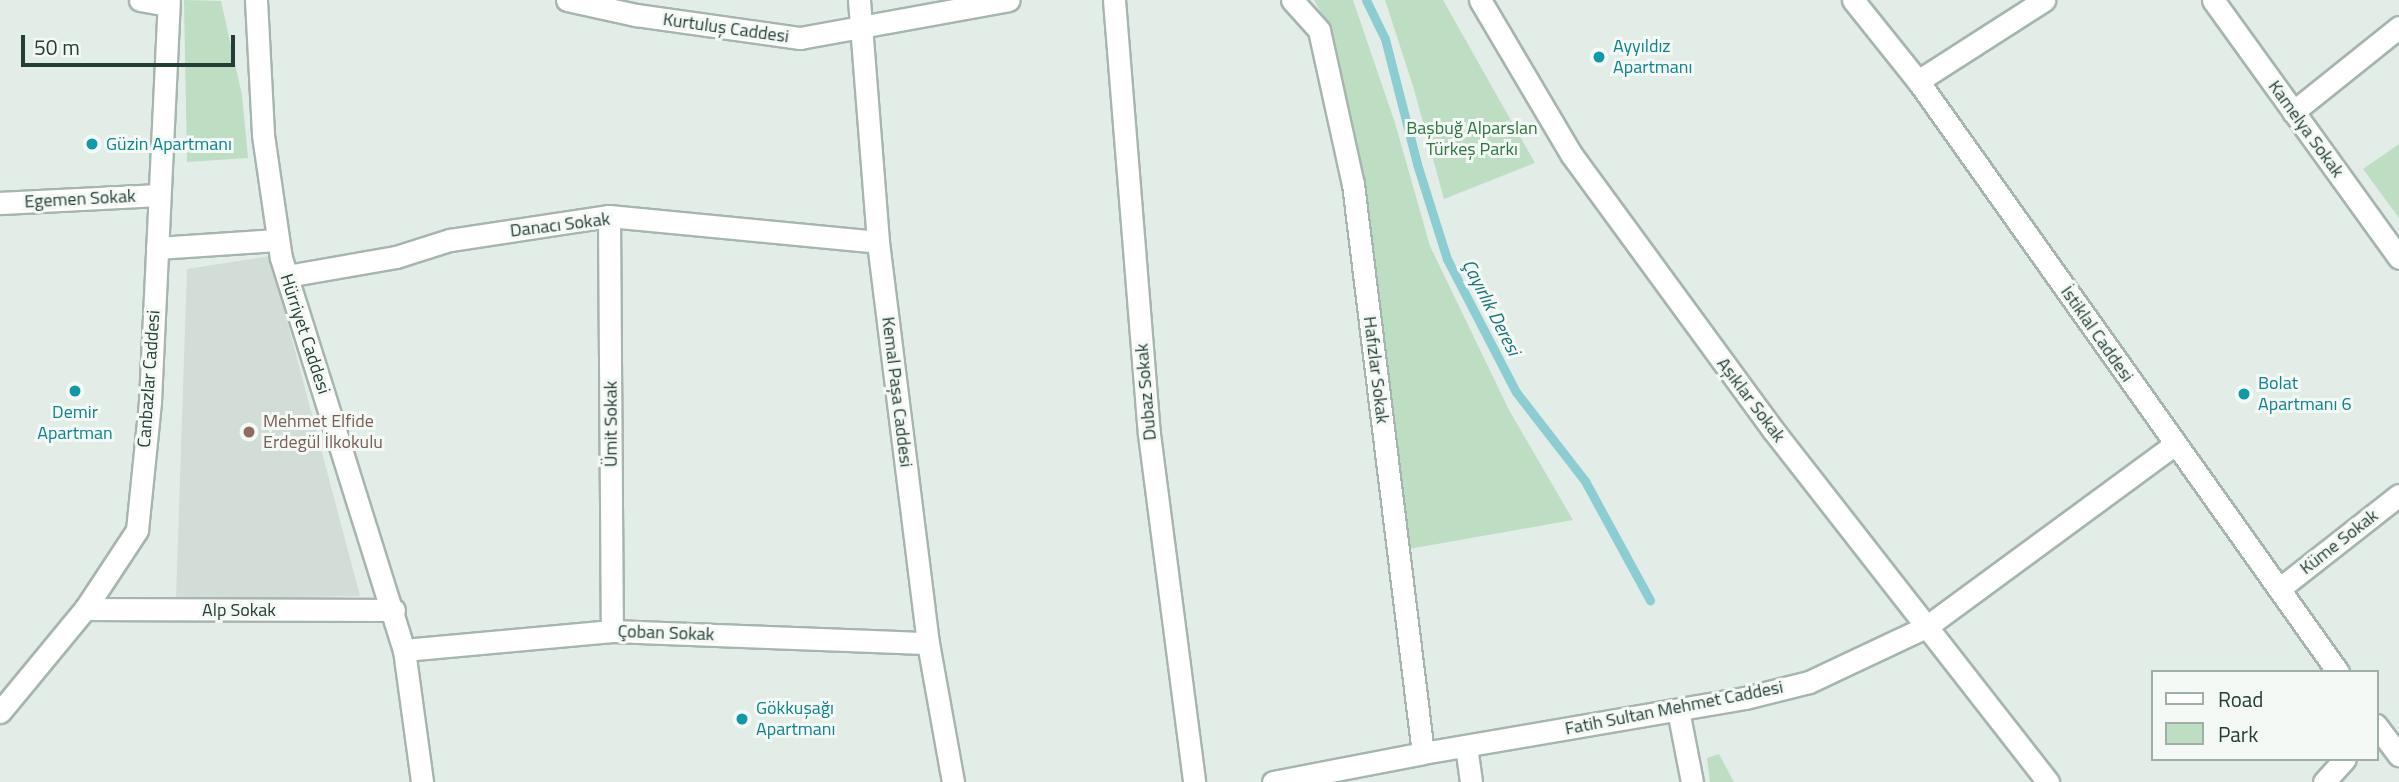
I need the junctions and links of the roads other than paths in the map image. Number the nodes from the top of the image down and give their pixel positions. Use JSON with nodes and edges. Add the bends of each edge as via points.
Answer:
{"nodes":[{"id":1,"x":141,"y":0,"type":"edge"},
{"id":2,"x":256,"y":0,"type":"edge"},
{"id":3,"x":567,"y":0,"type":"edge"},
{"id":4,"x":859,"y":0,"type":"edge"},
{"id":5,"x":1009,"y":0,"type":"edge"},
{"id":6,"x":1114,"y":0,"type":"edge"},
{"id":7,"x":1292,"y":0,"type":"edge"},
{"id":8,"x":1480,"y":0,"type":"edge"},
{"id":9,"x":1853,"y":0,"type":"edge"},
{"id":10,"x":2044,"y":0,"type":"edge"},
{"id":11,"x":2213,"y":0,"type":"edge"},
{"id":12,"x":168,"y":3,"type":"edge"},
{"id":13,"x":2399,"y":27,"type":"edge"},
{"id":14,"x":861,"y":29,"type":"junction"},
{"id":15,"x":1918,"y":81,"type":"junction"},
{"id":16,"x":2294,"y":112,"type":"junction"},
{"id":17,"x":159,"y":195,"type":"junction"},
{"id":18,"x":0,"y":203,"type":"edge"},
{"id":19,"x":609,"y":216,"type":"junction"},
{"id":20,"x":277,"y":240,"type":"junction"},
{"id":21,"x":878,"y":242,"type":"junction"},
{"id":22,"x":157,"y":248,"type":"junction"},
{"id":23,"x":2399,"y":258,"type":"edge"},
{"id":24,"x":287,"y":276,"type":"junction"},
{"id":25,"x":2175,"y":444,"type":"junction"},
{"id":26,"x":2399,"y":495,"type":"edge"},
{"id":27,"x":2279,"y":589,"type":"junction"},
{"id":28,"x":85,"y":608,"type":"junction"},
{"id":29,"x":394,"y":610,"type":"junction"},
{"id":30,"x":1926,"y":627,"type":"junction"},
{"id":31,"x":612,"y":631,"type":"junction"},
{"id":32,"x":928,"y":643,"type":"junction"},
{"id":33,"x":404,"y":650,"type":"junction"},
{"id":34,"x":2337,"y":670,"type":"edge"},
{"id":35,"x":1678,"y":710,"type":"junction"},
{"id":36,"x":0,"y":712,"type":"edge"},
{"id":37,"x":2378,"y":728,"type":"edge"},
{"id":38,"x":1466,"y":746,"type":"junction"},
{"id":39,"x":1423,"y":753,"type":"junction"},
{"id":40,"x":2399,"y":755,"type":"edge"},
{"id":41,"x":2343,"y":761,"type":"edge"},
{"id":42,"x":422,"y":782,"type":"edge"},
{"id":43,"x":953,"y":782,"type":"edge"},
{"id":44,"x":1194,"y":782,"type":"edge"},
{"id":45,"x":1273,"y":782,"type":"edge"},
{"id":46,"x":1471,"y":782,"type":"edge"},
{"id":47,"x":1692,"y":782,"type":"edge"},
{"id":48,"x":2048,"y":782,"type":"edge"},
{"id":49,"x":2324,"y":782,"type":"edge"}],
"edges":[{"from":1,"to":12,"type":"street"},
{"from":2,"to":20,"type":"street","name":"Hürriyet Caddesi","via":[[263,135]]},
{"from":3,"to":14,"type":"street","name":"Kurtuluş Caddesi","via":[[636,15],[800,38]]},
{"from":4,"to":14,"type":"street","name":"Kemal Paşa Caddesi"},
{"from":5,"to":14,"type":"street","name":"Kurtuluş Caddesi"},
{"from":6,"to":44,"type":"street","name":"Dubaz Sokak","via":[[1149,435]]},
{"from":7,"to":39,"type":"street","name":"Hafızlar Sokak","via":[[1319,30],[1353,184]]},
{"from":8,"to":30,"type":"street","name":"Aşıklar Sokak","via":[[1571,154],[1773,430]]},
{"from":9,"to":15,"type":"street","name":"İstiklal Caddesi"},
{"from":10,"to":15,"type":"street"},
{"from":11,"to":16,"type":"street","name":"Kamelya Sokak"},
{"from":12,"to":17,"type":"street","name":"Canbazlar Caddesi"},
{"from":13,"to":16,"type":"street"},
{"from":14,"to":21,"type":"street","name":"Kemal Paşa Caddesi"},
{"from":15,"to":25,"type":"street","name":"İstiklal Caddesi"},
{"from":16,"to":23,"type":"street","name":"Kamelya Sokak"},
{"from":17,"to":18,"type":"street","name":"Egemen Sokak"},
{"from":17,"to":22,"type":"street","name":"Canbazlar Caddesi"},
{"from":19,"to":21,"type":"street","name":"Danacı Sokak"},
{"from":19,"to":24,"type":"street","name":"Danacı Sokak","via":[[450,240],[396,257]]},
{"from":19,"to":31,"type":"street","name":"Ümit Sokak"},
{"from":20,"to":22,"type":"street"},
{"from":20,"to":24,"type":"street","name":"Hürriyet Caddesi"},
{"from":21,"to":32,"type":"street","name":"Kemal Paşa Caddesi"},
{"from":22,"to":28,"type":"street","name":"Canbazlar Caddesi","via":[[150,401],[137,530]]},
{"from":24,"to":29,"type":"street","name":"Hürriyet Caddesi"},
{"from":25,"to":27,"type":"street","name":"İstiklal Caddesi"},
{"from":25,"to":30,"type":"street","name":"Fatih Sultan Mehmet Caddesi"},
{"from":26,"to":27,"type":"street","name":"Küme Sokak"},
{"from":27,"to":34,"type":"street","name":"İstiklal Caddesi"},
{"from":28,"to":29,"type":"street","name":"Alp Sokak"},
{"from":28,"to":36,"type":"street","name":"Canbazlar Caddesi"},
{"from":29,"to":33,"type":"street","name":"Hürriyet Caddesi"},
{"from":30,"to":35,"type":"street","name":"Fatih Sultan Mehmet Caddesi","via":[[1809,682]]},
{"from":30,"to":48,"type":"street","name":"Aşıklar Sokak"},
{"from":31,"to":32,"type":"street","name":"Çoban Sokak"},
{"from":31,"to":33,"type":"street","name":"Çoban Sokak"},
{"from":32,"to":43,"type":"street","name":"Kemal Paşa Caddesi"},
{"from":33,"to":42,"type":"street","name":"Hürriyet Caddesi"},
{"from":35,"to":38,"type":"street","name":"Fatih Sultan Mehmet Caddesi"},
{"from":35,"to":47,"type":"street"},
{"from":37,"to":40,"type":"street"},
{"from":38,"to":39,"type":"street","name":"Fatih Sultan Mehmet Caddesi"},
{"from":38,"to":46,"type":"street"},
{"from":39,"to":45,"type":"street","name":"Fatih Sultan Mehmet Caddesi"},
{"from":41,"to":49,"type":"street"}]}
